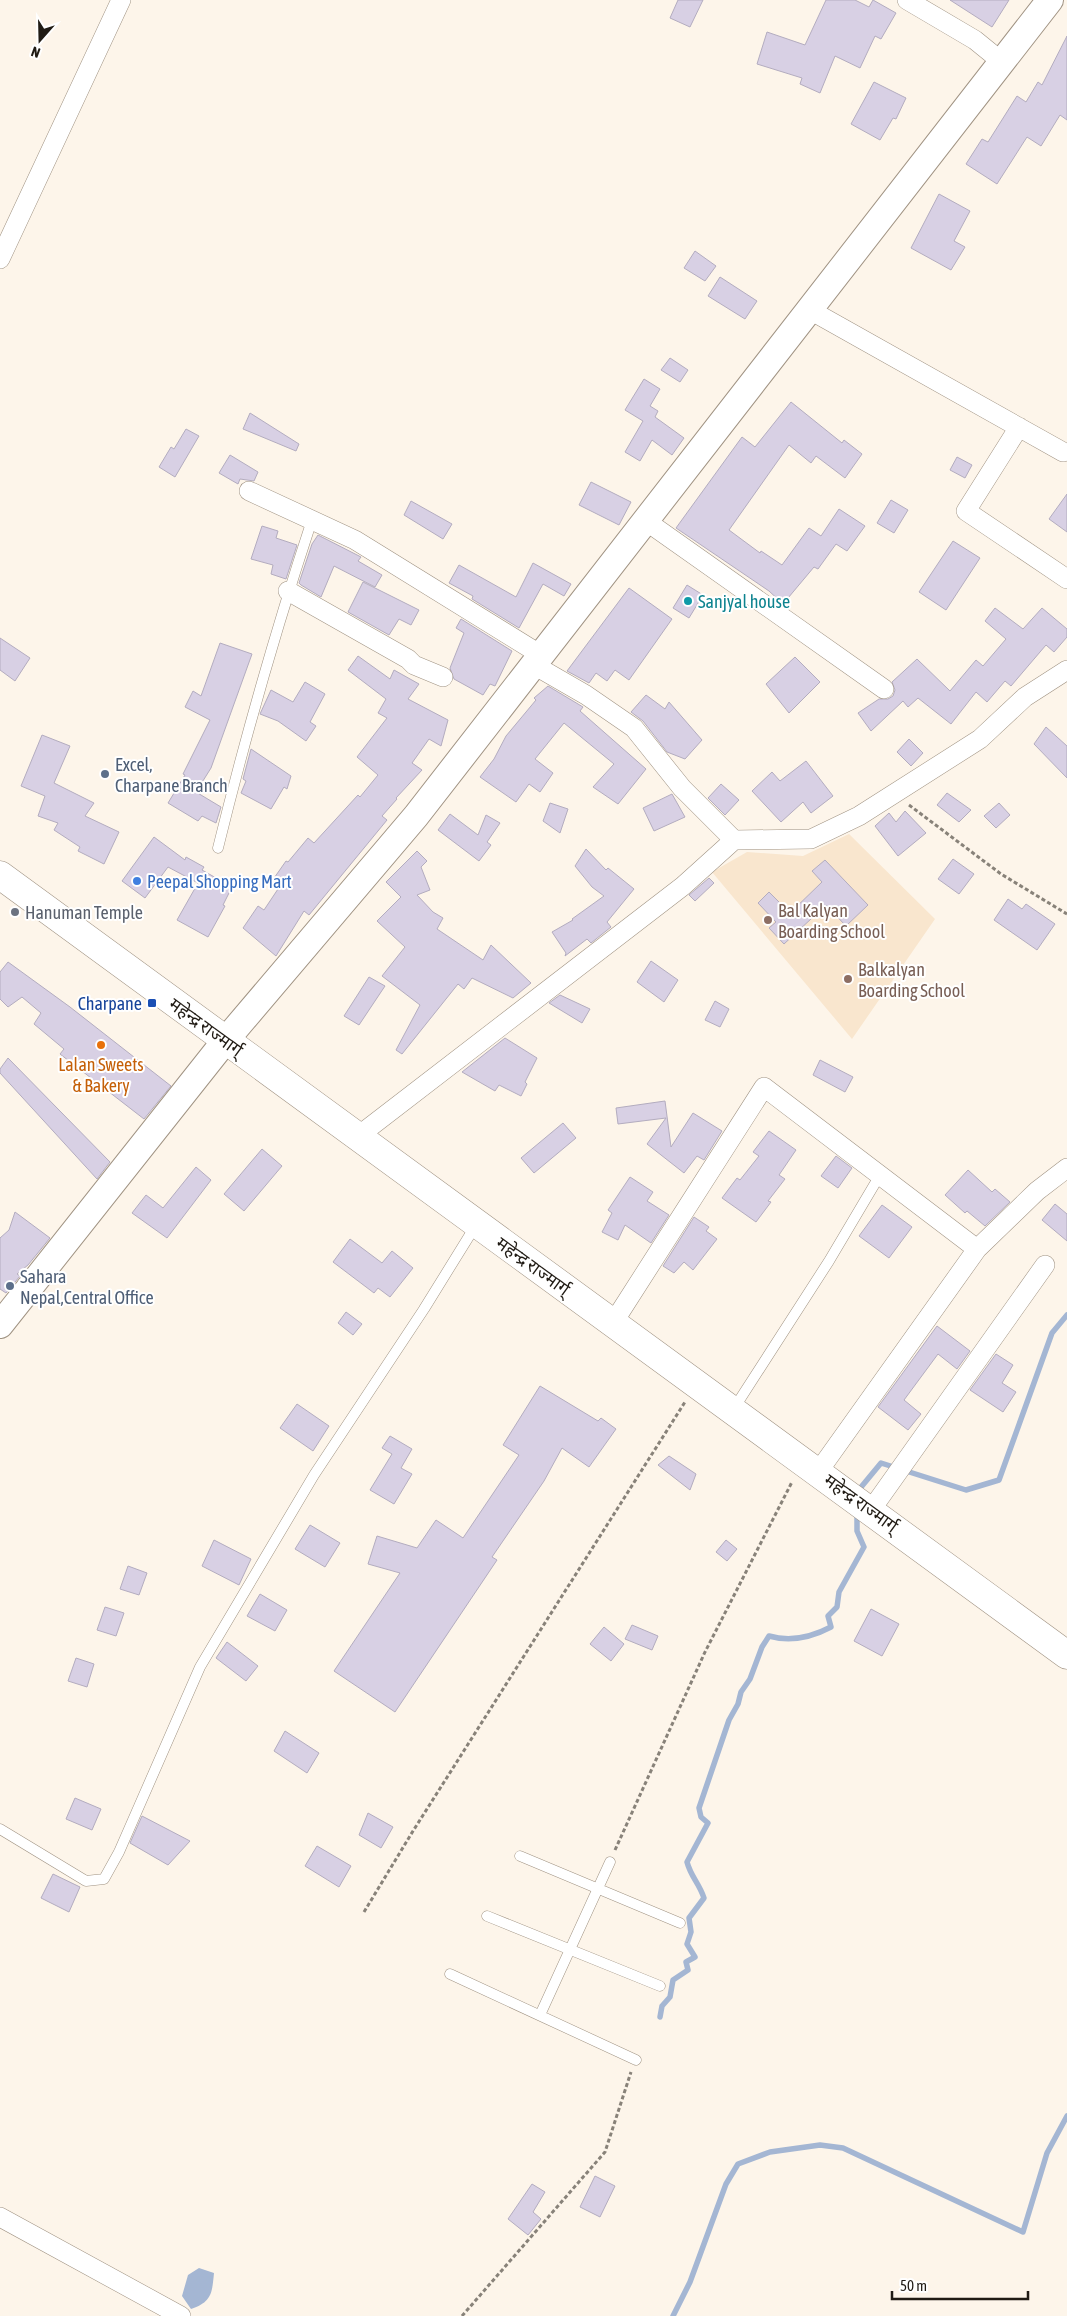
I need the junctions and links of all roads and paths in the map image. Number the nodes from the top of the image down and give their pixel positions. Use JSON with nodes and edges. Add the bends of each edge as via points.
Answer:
{"nodes":[{"id":1,"x":122,"y":0,"type":"edge"},
{"id":2,"x":907,"y":0,"type":"edge"},
{"id":3,"x":1050,"y":0,"type":"edge"},
{"id":4,"x":1002,"y":62,"type":"junction"},
{"id":5,"x":0,"y":259,"type":"edge"},
{"id":6,"x":810,"y":310,"type":"junction"},
{"id":7,"x":1019,"y":427,"type":"junction"},
{"id":8,"x":1063,"y":452,"type":"dead end"},
{"id":9,"x":249,"y":491,"type":"dead end"},
{"id":10,"x":312,"y":520,"type":"junction"},
{"id":11,"x":646,"y":521,"type":"junction"},
{"id":12,"x":1067,"y":579,"type":"edge"},
{"id":13,"x":288,"y":591,"type":"junction"},
{"id":14,"x":537,"y":660,"type":"junction"},
{"id":15,"x":1067,"y":670,"type":"edge"},
{"id":16,"x":444,"y":677,"type":"dead end"},
{"id":17,"x":884,"y":689,"type":"dead end"},
{"id":18,"x":894,"y":794,"type":"junction"},
{"id":19,"x":734,"y":840,"type":"junction"},
{"id":20,"x":218,"y":848,"type":"dead end"},
{"id":21,"x":0,"y":875,"type":"edge"},
{"id":22,"x":1067,"y":914,"type":"edge"},
{"id":23,"x":225,"y":1041,"type":"junction"},
{"id":24,"x":357,"y":1137,"type":"junction"},
{"id":25,"x":1067,"y":1168,"type":"edge"},
{"id":26,"x":880,"y":1176,"type":"junction"},
{"id":27,"x":476,"y":1225,"type":"junction"},
{"id":28,"x":976,"y":1249,"type":"junction"},
{"id":29,"x":1045,"y":1265,"type":"dead end"},
{"id":30,"x":613,"y":1323,"type":"junction"},
{"id":31,"x":0,"y":1325,"type":"edge"},
{"id":32,"x":687,"y":1377,"type":"junction"},
{"id":33,"x":733,"y":1410,"type":"junction"},
{"id":34,"x":811,"y":1467,"type":"junction"},
{"id":35,"x":871,"y":1510,"type":"junction"},
{"id":36,"x":1066,"y":1653,"type":"edge"},
{"id":37,"x":0,"y":1829,"type":"edge"},
{"id":38,"x":520,"y":1856,"type":"dead end"},
{"id":39,"x":610,"y":1862,"type":"joint"},
{"id":40,"x":598,"y":1889,"type":"junction"},
{"id":41,"x":364,"y":1912,"type":"dead end"},
{"id":42,"x":487,"y":1916,"type":"dead end"},
{"id":43,"x":680,"y":1923,"type":"dead end"},
{"id":44,"x":570,"y":1950,"type":"junction"},
{"id":45,"x":450,"y":1974,"type":"dead end"},
{"id":46,"x":660,"y":1986,"type":"dead end"},
{"id":47,"x":540,"y":2015,"type":"junction"},
{"id":48,"x":636,"y":2060,"type":"joint"},
{"id":49,"x":0,"y":2217,"type":"edge"},
{"id":50,"x":181,"y":2316,"type":"edge"},
{"id":51,"x":462,"y":2316,"type":"edge"}],
"edges":[{"from":1,"to":5,"type":"street"},
{"from":2,"to":4,"type":"street","via":[[975,40]]},
{"from":3,"to":4,"type":"street"},
{"from":4,"to":6,"type":"street"},
{"from":6,"to":7,"type":"street"},
{"from":6,"to":11,"type":"street"},
{"from":7,"to":8,"type":"street"},
{"from":7,"to":12,"type":"street","via":[[966,511]]},
{"from":9,"to":10,"type":"street"},
{"from":10,"to":13,"type":"lane"},
{"from":10,"to":14,"type":"street","via":[[355,540]]},
{"from":11,"to":14,"type":"street"},
{"from":11,"to":17,"type":"street"},
{"from":13,"to":16,"type":"street","via":[[414,665]]},
{"from":13,"to":20,"type":"lane","via":[[245,737]]},
{"from":14,"to":19,"type":"street","via":[[634,728],[682,788]]},
{"from":14,"to":23,"type":"street","via":[[416,816]]},
{"from":15,"to":18,"type":"street","via":[[1025,697],[980,739]]},
{"from":18,"to":19,"type":"street","via":[[859,816],[811,839]]},
{"from":18,"to":22,"type":"path","via":[[1001,874]]},
{"from":19,"to":24,"type":"street","via":[[683,886]]},
{"from":21,"to":23,"type":"highway","name":"महेन्द्र राज्मार्ग्"},
{"from":23,"to":24,"type":"highway","name":"महेन्द्र राज्मार्ग्"},
{"from":23,"to":31,"type":"street"},
{"from":24,"to":27,"type":"highway","name":"महेन्द्र राज्मार्ग्"},
{"from":25,"to":28,"type":"street","via":[[1037,1191]]},
{"from":26,"to":28,"type":"street"},
{"from":26,"to":30,"type":"street","via":[[764,1088]]},
{"from":26,"to":33,"type":"lane"},
{"from":27,"to":30,"type":"highway","name":"महेन्द्र राज्मार्ग्"},
{"from":27,"to":37,"type":"lane","via":[[314,1475],[200,1667],[119,1852],[104,1879],[86,1881]]},
{"from":28,"to":34,"type":"street"},
{"from":29,"to":35,"type":"street"},
{"from":30,"to":32,"type":"highway","name":"महेन्द्र राज्मार्ग्"},
{"from":32,"to":33,"type":"highway","name":"महेन्द्र राज्मार्ग्"},
{"from":32,"to":41,"type":"path","via":[[685,1404]]},
{"from":33,"to":34,"type":"highway","name":"महेन्द्र राज्मार्ग्"},
{"from":34,"to":35,"type":"highway","name":"महेन्द्र राज्मार्ग्"},
{"from":34,"to":39,"type":"path","via":[[781,1501],[705,1652]]},
{"from":35,"to":36,"type":"highway","name":"महेन्द्र राज्मार्ग्"},
{"from":38,"to":40,"type":"lane"},
{"from":39,"to":40,"type":"lane"},
{"from":40,"to":43,"type":"lane"},
{"from":40,"to":44,"type":"lane"},
{"from":42,"to":44,"type":"lane"},
{"from":44,"to":46,"type":"lane"},
{"from":44,"to":47,"type":"lane"},
{"from":45,"to":47,"type":"lane"},
{"from":47,"to":48,"type":"lane"},
{"from":48,"to":51,"type":"path","via":[[605,2152]]},
{"from":49,"to":50,"type":"street"}]}
